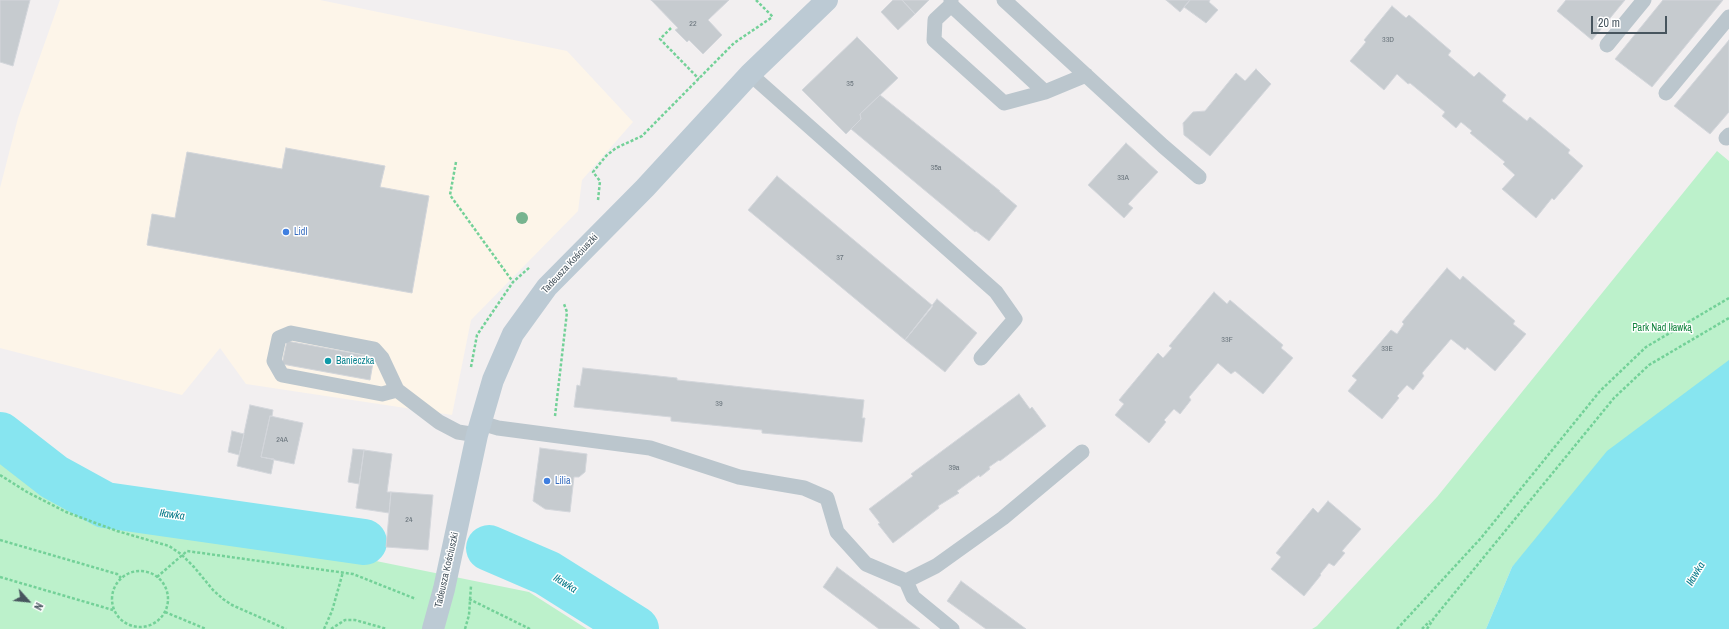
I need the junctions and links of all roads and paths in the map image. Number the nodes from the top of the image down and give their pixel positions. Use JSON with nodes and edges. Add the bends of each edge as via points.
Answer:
{"nodes":[{"id":1,"x":756,"y":0,"type":"edge"},
{"id":2,"x":827,"y":0,"type":"edge"},
{"id":3,"x":1004,"y":0,"type":"edge"},
{"id":4,"x":1644,"y":0,"type":"edge"},
{"id":5,"x":951,"y":2,"type":"edge"},
{"id":6,"x":773,"y":16,"type":"dead end"},
{"id":7,"x":1729,"y":17,"type":"edge"},
{"id":8,"x":671,"y":28,"type":"dead end"},
{"id":9,"x":1607,"y":45,"type":"dead end"},
{"id":10,"x":750,"y":74,"type":"junction"},
{"id":11,"x":1086,"y":75,"type":"junction"},
{"id":12,"x":699,"y":79,"type":"dead end"},
{"id":13,"x":1045,"y":92,"type":"junction"},
{"id":14,"x":1666,"y":94,"type":"dead end"},
{"id":15,"x":456,"y":162,"type":"dead end"},
{"id":16,"x":1200,"y":177,"type":"dead end"},
{"id":17,"x":513,"y":282,"type":"dead end"},
{"id":18,"x":1729,"y":298,"type":"edge"},
{"id":19,"x":562,"y":300,"type":"dead end"},
{"id":20,"x":1729,"y":318,"type":"edge"},
{"id":21,"x":981,"y":358,"type":"dead end"},
{"id":22,"x":398,"y":390,"type":"junction"},
{"id":23,"x":479,"y":429,"type":"junction"},
{"id":24,"x":553,"y":435,"type":"junction"},
{"id":25,"x":1082,"y":452,"type":"dead end"},
{"id":26,"x":0,"y":475,"type":"edge"},
{"id":27,"x":0,"y":540,"type":"edge"},
{"id":28,"x":181,"y":554,"type":"junction"},
{"id":29,"x":343,"y":572,"type":"junction"},
{"id":30,"x":0,"y":577,"type":"edge"},
{"id":31,"x":157,"y":577,"type":"junction"},
{"id":32,"x":121,"y":578,"type":"junction"},
{"id":33,"x":906,"y":580,"type":"junction"},
{"id":34,"x":471,"y":584,"type":"dead end"},
{"id":35,"x":444,"y":589,"type":"junction"},
{"id":36,"x":470,"y":599,"type":"junction"},
{"id":37,"x":421,"y":600,"type":"dead end"},
{"id":38,"x":113,"y":610,"type":"junction"},
{"id":39,"x":165,"y":612,"type":"junction"},
{"id":40,"x":1434,"y":618,"type":"junction"},
{"id":41,"x":433,"y":627,"type":"edge"},
{"id":42,"x":136,"y":628,"type":"edge"},
{"id":43,"x":206,"y":629,"type":"edge"},
{"id":44,"x":286,"y":629,"type":"edge"},
{"id":45,"x":324,"y":629,"type":"edge"},
{"id":46,"x":330,"y":629,"type":"edge"},
{"id":47,"x":387,"y":629,"type":"edge"},
{"id":48,"x":465,"y":629,"type":"edge"},
{"id":49,"x":530,"y":629,"type":"edge"},
{"id":50,"x":952,"y":629,"type":"edge"},
{"id":51,"x":1397,"y":629,"type":"edge"},
{"id":52,"x":1422,"y":629,"type":"edge"},
{"id":53,"x":1427,"y":629,"type":"edge"}],
"edges":[{"from":1,"to":6,"type":"path"},
{"from":2,"to":10,"type":"main road","name":"Tadeusza Kościuszki"},
{"from":3,"to":11,"type":"lane"},
{"from":4,"to":9,"type":"lane"},
{"from":5,"to":13,"type":"lane"},
{"from":5,"to":13,"type":"lane","via":[[935,20],[934,40],[1004,103]]},
{"from":7,"to":14,"type":"lane"},
{"from":8,"to":12,"type":"path","via":[[660,39]]},
{"from":10,"to":21,"type":"lane","via":[[996,292],[1015,319]]},
{"from":10,"to":23,"type":"main road","name":"Tadeusza Kościuszki","via":[[547,287],[513,334],[493,380]]},
{"from":11,"to":13,"type":"lane"},
{"from":11,"to":16,"type":"lane"},
{"from":15,"to":17,"type":"path","via":[[450,195]]},
{"from":18,"to":51,"type":"path","via":[[1646,348],[1600,391],[1481,538]]},
{"from":19,"to":24,"type":"path","via":[[567,312]]},
{"from":20,"to":40,"type":"path","via":[[1649,366],[1614,398]]},
{"from":22,"to":22,"type":"lane","via":[[382,358],[374,349],[291,333],[279,338],[274,361],[282,375],[382,394]]},
{"from":22,"to":23,"type":"lane","via":[[439,422],[458,432]]},
{"from":23,"to":24,"type":"lane","via":[[498,428]]},
{"from":23,"to":35,"type":"main road","name":"Tadeusza Kościuszki"},
{"from":24,"to":33,"type":"lane","via":[[650,448],[739,477],[809,491],[827,498],[837,532],[866,564]]},
{"from":25,"to":33,"type":"lane","via":[[1003,518],[936,566]]},
{"from":26,"to":28,"type":"path","via":[[66,512],[117,531],[169,546]]},
{"from":27,"to":32,"type":"path","via":[[117,574]]},
{"from":28,"to":29,"type":"path","via":[[187,551]]},
{"from":28,"to":31,"type":"path"},
{"from":28,"to":44,"type":"path","via":[[223,599]]},
{"from":29,"to":37,"type":"path"},
{"from":29,"to":45,"type":"path"},
{"from":30,"to":38,"type":"path"},
{"from":31,"to":32,"type":"path","via":[[143,571]]},
{"from":31,"to":39,"type":"path","via":[[163,583],[168,597]]},
{"from":32,"to":38,"type":"path","via":[[112,592]]},
{"from":33,"to":50,"type":"lane","via":[[912,597]]},
{"from":34,"to":36,"type":"path"},
{"from":35,"to":36,"type":"path"},
{"from":35,"to":41,"type":"main road","name":"Tadeusza Kościuszki"},
{"from":36,"to":48,"type":"path"},
{"from":36,"to":49,"type":"path"},
{"from":38,"to":42,"type":"path","via":[[122,622]]},
{"from":39,"to":42,"type":"path","via":[[153,624]]},
{"from":39,"to":43,"type":"path"},
{"from":40,"to":52,"type":"path"},
{"from":40,"to":53,"type":"path"},
{"from":46,"to":47,"type":"path","via":[[345,620],[356,620]]}]}
